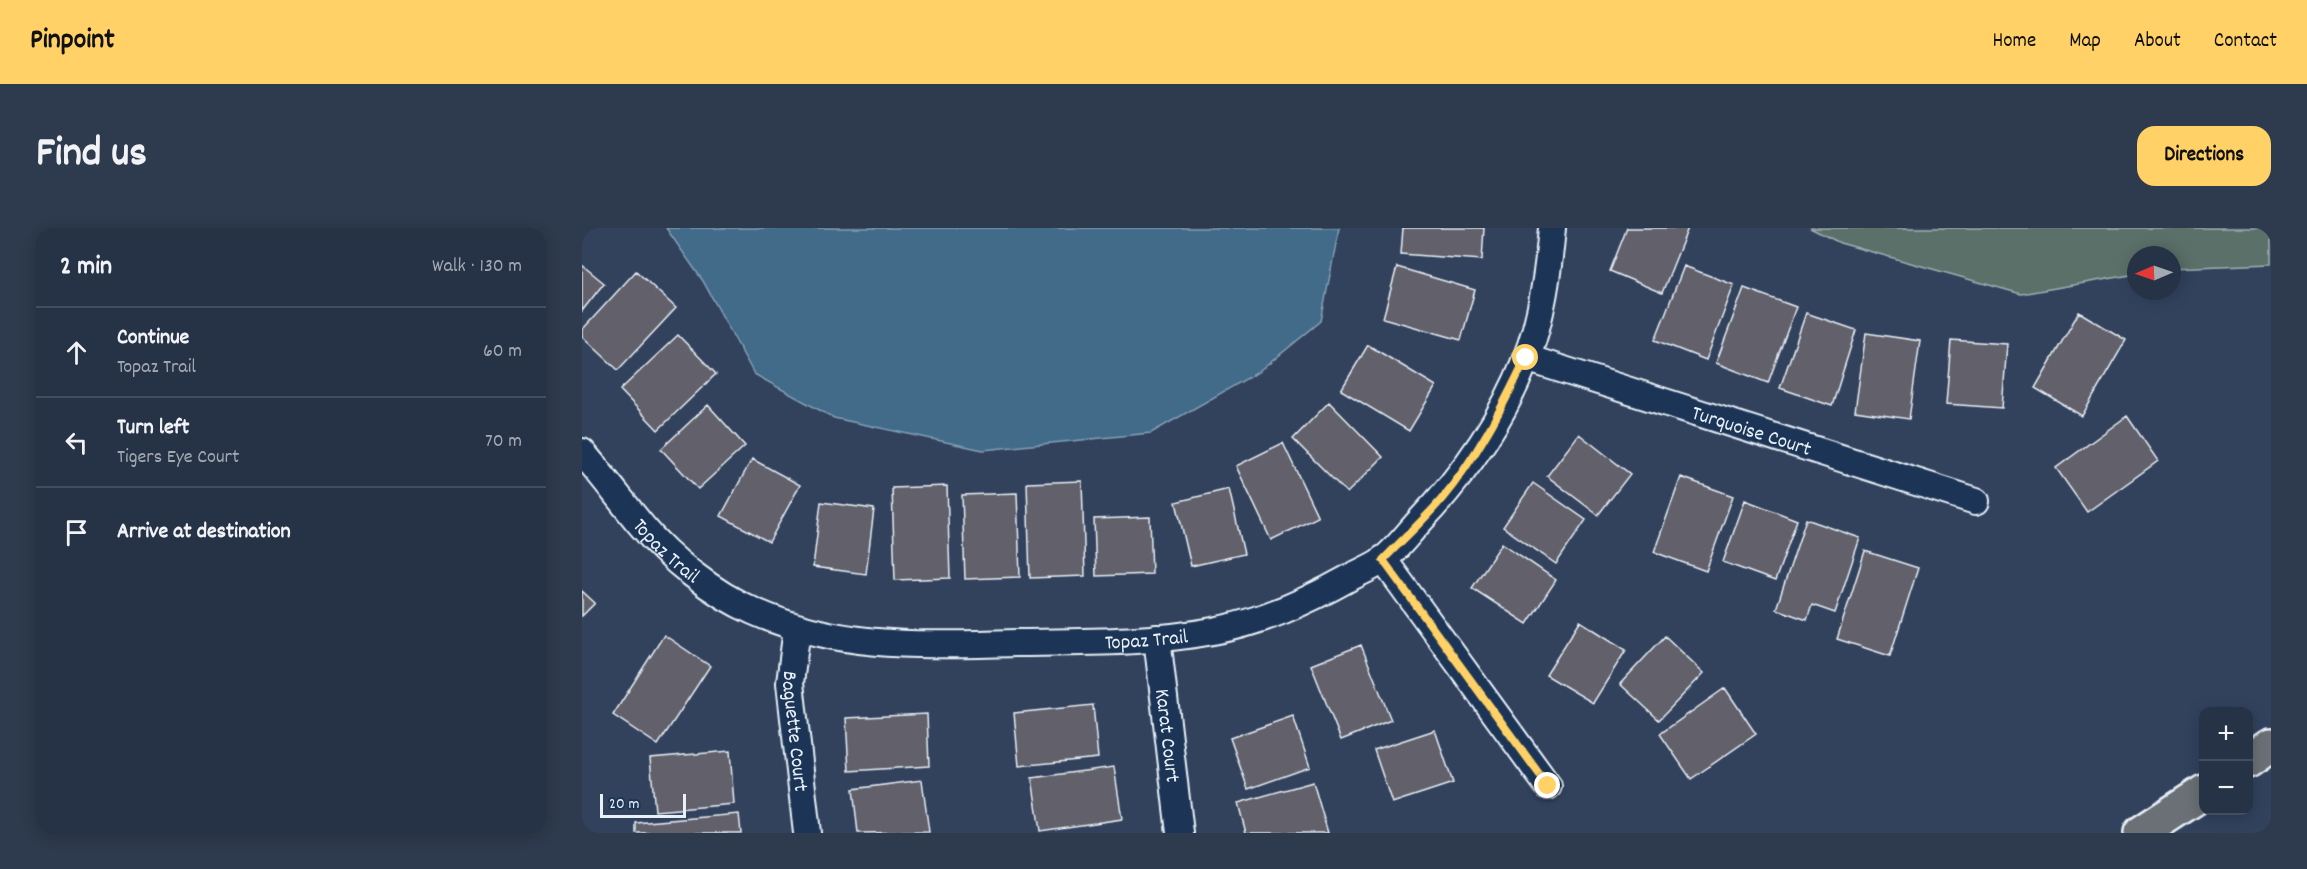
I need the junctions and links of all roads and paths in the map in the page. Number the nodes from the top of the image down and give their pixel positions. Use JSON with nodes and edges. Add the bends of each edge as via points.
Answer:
{"nodes":[{"id":1,"x":1552,"y":228,"type":"edge"},
{"id":2,"x":1526,"y":358,"type":"junction"},
{"id":3,"x":582,"y":452,"type":"edge"},
{"id":4,"x":1976,"y":501,"type":"dead end"},
{"id":5,"x":1383,"y":560,"type":"junction"},
{"id":6,"x":797,"y":628,"type":"junction"},
{"id":7,"x":1157,"y":638,"type":"junction"},
{"id":8,"x":2271,"y":745,"type":"edge"},
{"id":9,"x":2253,"y":758,"type":"edge"},
{"id":10,"x":1548,"y":786,"type":"dead end"},
{"id":11,"x":2199,"y":795,"type":"edge"},
{"id":12,"x":807,"y":833,"type":"edge"},
{"id":13,"x":1180,"y":833,"type":"edge"},
{"id":14,"x":2141,"y":833,"type":"edge"}],
"edges":[{"from":1,"to":2,"type":"street","name":"Topaz Trail","via":[[1542,303]]},
{"from":2,"to":4,"type":"street","name":"Turquoise Court"},
{"from":2,"to":5,"type":"street","name":"Topaz Trail","via":[[1501,411],[1470,461],[1440,500]]},
{"from":3,"to":6,"type":"street","name":"Topaz Trail","via":[[644,528],[692,573],[750,610]]},
{"from":5,"to":7,"type":"street","name":"Topaz Trail","via":[[1278,613],[1213,631]]},
{"from":5,"to":10,"type":"street"},
{"from":6,"to":7,"type":"street","name":"Topaz Trail","via":[[892,645]]},
{"from":6,"to":12,"type":"street","name":"Baguette Court","via":[[790,683]]},
{"from":7,"to":13,"type":"street","name":"Karat Court"},
{"from":8,"to":9,"type":"highway"},
{"from":11,"to":14,"type":"highway"}]}
